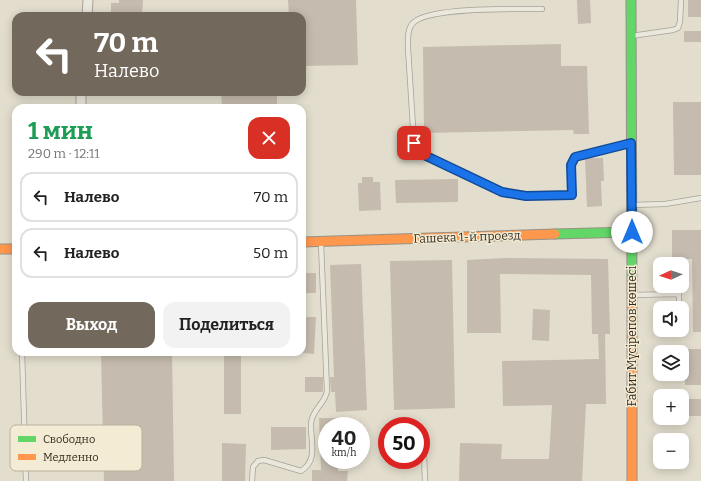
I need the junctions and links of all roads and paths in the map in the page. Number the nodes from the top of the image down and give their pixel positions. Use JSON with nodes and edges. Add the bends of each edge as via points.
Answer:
{"nodes":[{"id":1,"x":88,"y":0,"type":"edge"},
{"id":2,"x":631,"y":0,"type":"edge"},
{"id":3,"x":681,"y":0,"type":"edge"},
{"id":4,"x":542,"y":9,"type":"dead end"},
{"id":5,"x":87,"y":12,"type":"edge"},
{"id":6,"x":631,"y":36,"type":"junction"},
{"id":7,"x":631,"y":143,"type":"junction"},
{"id":8,"x":701,"y":198,"type":"edge"},
{"id":9,"x":631,"y":206,"type":"junction"},
{"id":10,"x":632,"y":232,"type":"junction"},
{"id":11,"x":321,"y":241,"type":"junction"},
{"id":12,"x":306,"y":242,"type":"edge"},
{"id":13,"x":0,"y":249,"type":"edge"},
{"id":14,"x":12,"y":249,"type":"edge"},
{"id":15,"x":679,"y":294,"type":"joint"},
{"id":16,"x":632,"y":295,"type":"junction"},
{"id":17,"x":679,"y":301,"type":"edge"},
{"id":18,"x":22,"y":356,"type":"edge"},
{"id":19,"x":24,"y":425,"type":"edge"},
{"id":20,"x":425,"y":469,"type":"edge"},
{"id":21,"x":26,"y":471,"type":"edge"},
{"id":22,"x":26,"y":481,"type":"edge"},
{"id":23,"x":252,"y":481,"type":"edge"},
{"id":24,"x":425,"y":481,"type":"edge"},
{"id":25,"x":632,"y":481,"type":"edge"}],
"edges":[{"from":1,"to":5,"type":"street"},
{"from":2,"to":6,"type":"main road","name":"Ғабит Мүсірепов көшесі"},
{"from":3,"to":6,"type":"lane","via":[[678,28]]},
{"from":4,"to":7,"type":"lane","via":[[474,10],[427,16],[414,22],[408,33],[408,48],[414,143],[418,151],[502,192],[526,196],[572,195],[571,165],[575,157]]},
{"from":6,"to":7,"type":"main road","name":"Ғабит Мүсірепов көшесі"},
{"from":7,"to":9,"type":"main road","name":"Ғабит Мүсірепов көшесі"},
{"from":8,"to":9,"type":"lane"},
{"from":9,"to":10,"type":"main road","name":"Ғабит Мүсірепов көшесі"},
{"from":10,"to":11,"type":"main road","name":"Гашека 1-й проезд"},
{"from":10,"to":16,"type":"main road","name":"Ғабит Мүсірепов көшесі"},
{"from":11,"to":12,"type":"main road","name":"Гашека 1-й проезд"},
{"from":11,"to":23,"type":"lane","via":[[328,391],[312,416],[312,459],[301,471],[264,460],[258,461],[253,467]]},
{"from":13,"to":14,"type":"main road"},
{"from":15,"to":16,"type":"lane"},
{"from":15,"to":17,"type":"lane"},
{"from":16,"to":25,"type":"main road","name":"Ғабит Мүсірепов көшесі"},
{"from":18,"to":19,"type":"lane"},
{"from":20,"to":24,"type":"lane"},
{"from":21,"to":22,"type":"lane"}]}
